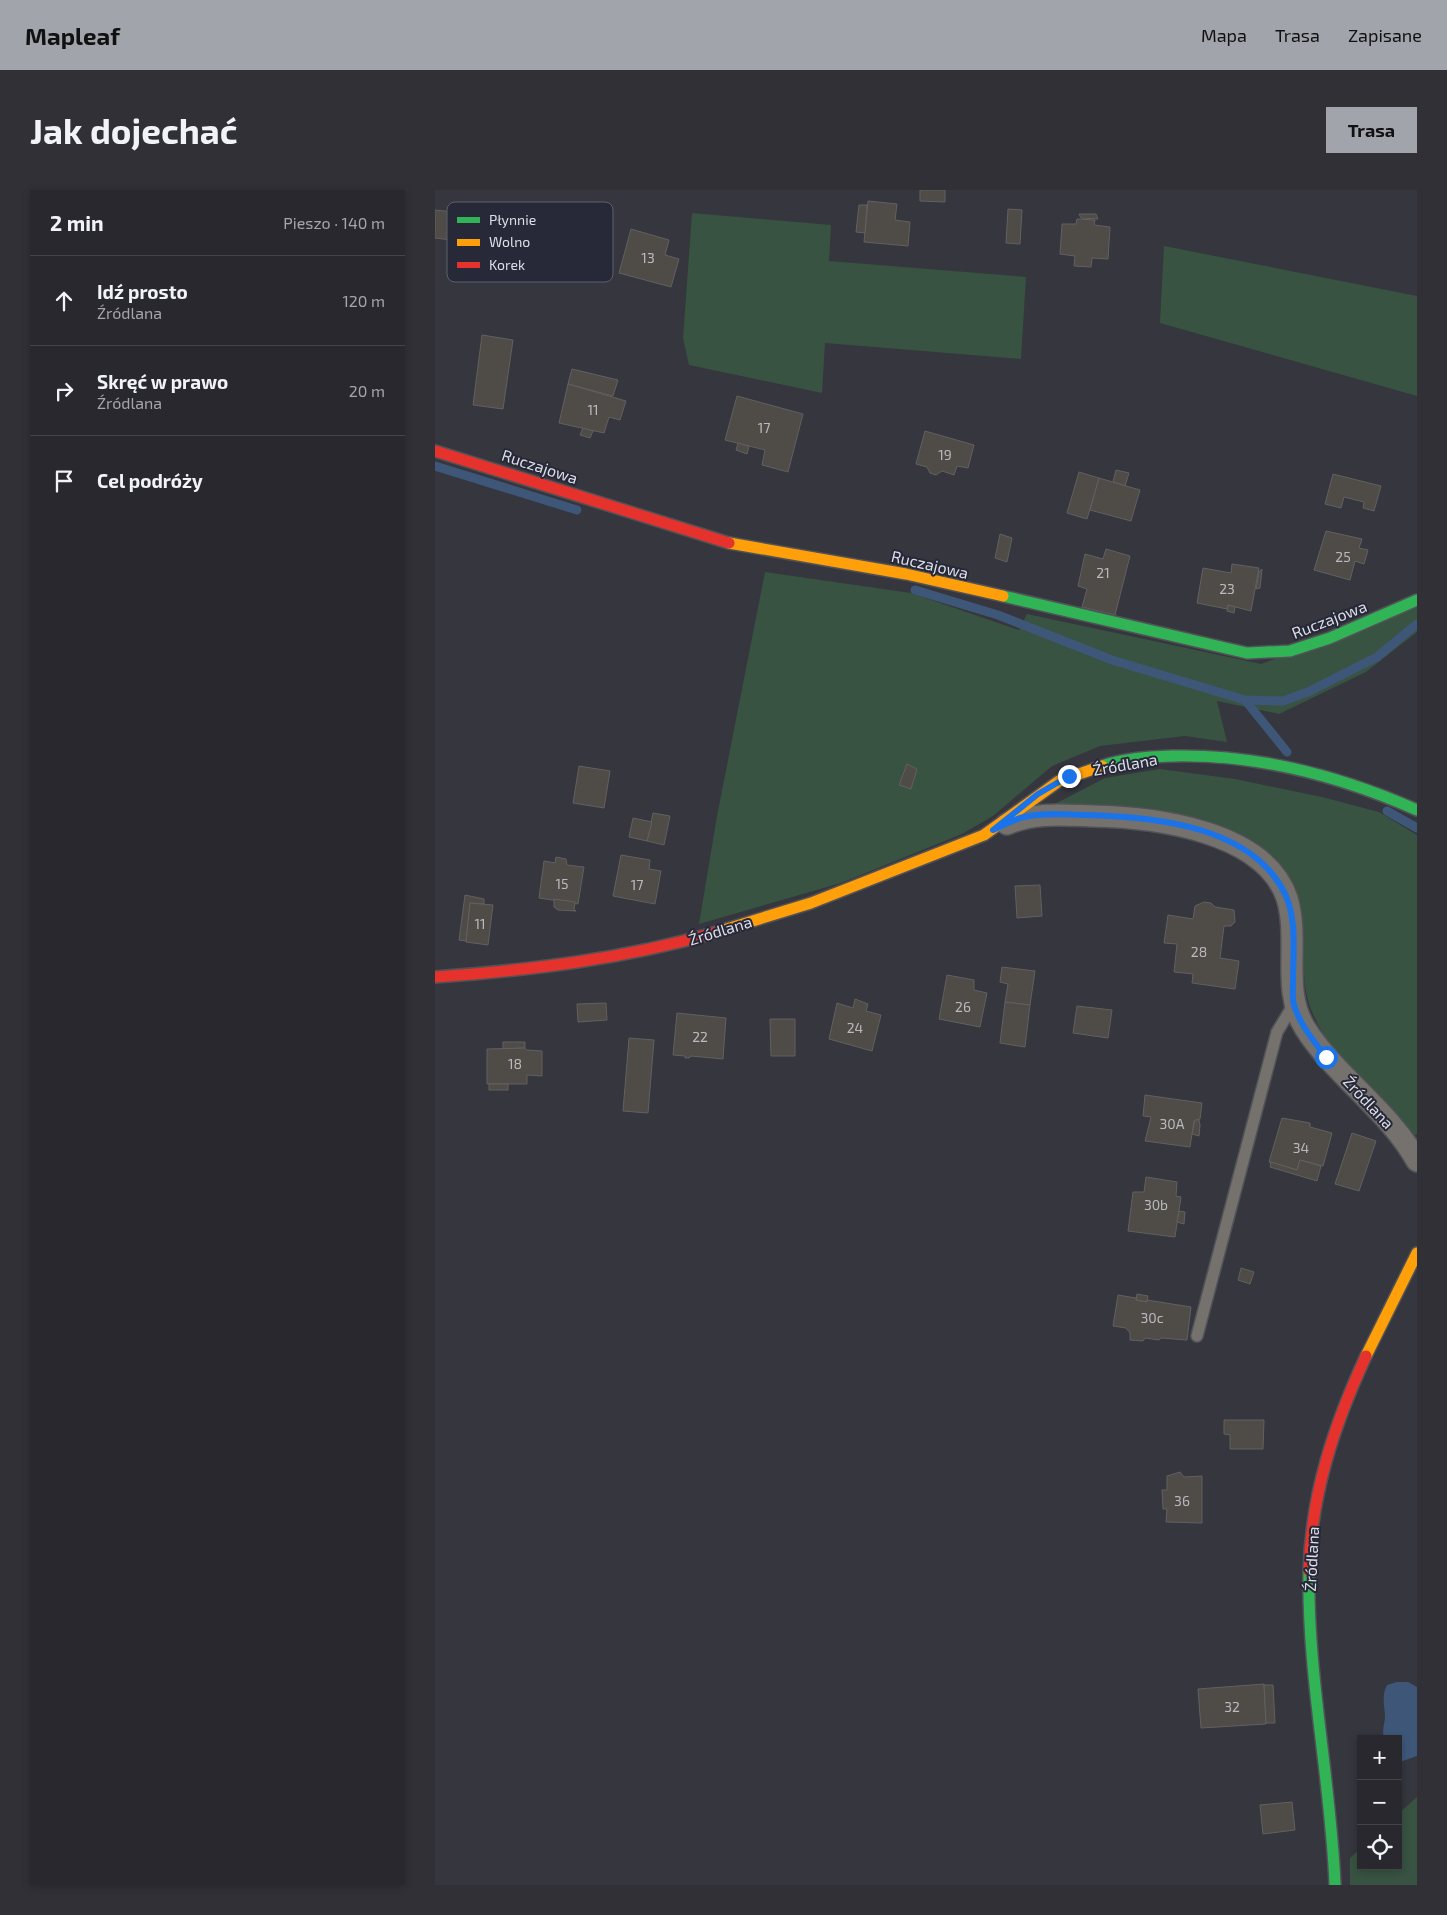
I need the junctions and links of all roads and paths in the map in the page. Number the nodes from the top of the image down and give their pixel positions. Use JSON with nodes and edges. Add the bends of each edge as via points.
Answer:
{"nodes":[{"id":1,"x":435,"y":451,"type":"edge"},
{"id":2,"x":1417,"y":600,"type":"edge"},
{"id":3,"x":1417,"y":810,"type":"edge"},
{"id":4,"x":993,"y":830,"type":"junction"},
{"id":5,"x":435,"y":976,"type":"edge"},
{"id":6,"x":1294,"y":1004,"type":"junction"},
{"id":7,"x":1417,"y":1161,"type":"edge"},
{"id":8,"x":1417,"y":1253,"type":"edge"},
{"id":9,"x":1197,"y":1336,"type":"dead end"},
{"id":10,"x":1335,"y":1885,"type":"edge"}],
"edges":[{"from":1,"to":2,"type":"street","name":"Ruczajowa","via":[[741,547],[906,574],[1247,653],[1291,651],[1330,638]]},
{"from":3,"to":4,"type":"street","name":"Źródlana","via":[[1340,778],[1266,763],[1151,756],[1105,764],[1069,776],[1038,794]]},
{"from":4,"to":5,"type":"street","name":"Źródlana","via":[[833,895],[693,939],[634,954],[557,967]]},
{"from":4,"to":6,"type":"street","name":"Źródlana","via":[[1024,817],[1133,817],[1189,826],[1228,841],[1256,857],[1286,897],[1292,921]]},
{"from":6,"to":7,"type":"street","name":"Źródlana","via":[[1304,1027],[1326,1057],[1392,1127]]},
{"from":6,"to":9,"type":"lane","via":[[1277,1032]]},
{"from":8,"to":10,"type":"street","name":"Źródlana","via":[[1339,1420],[1315,1506],[1309,1557],[1309,1616],[1334,1841]]}]}
